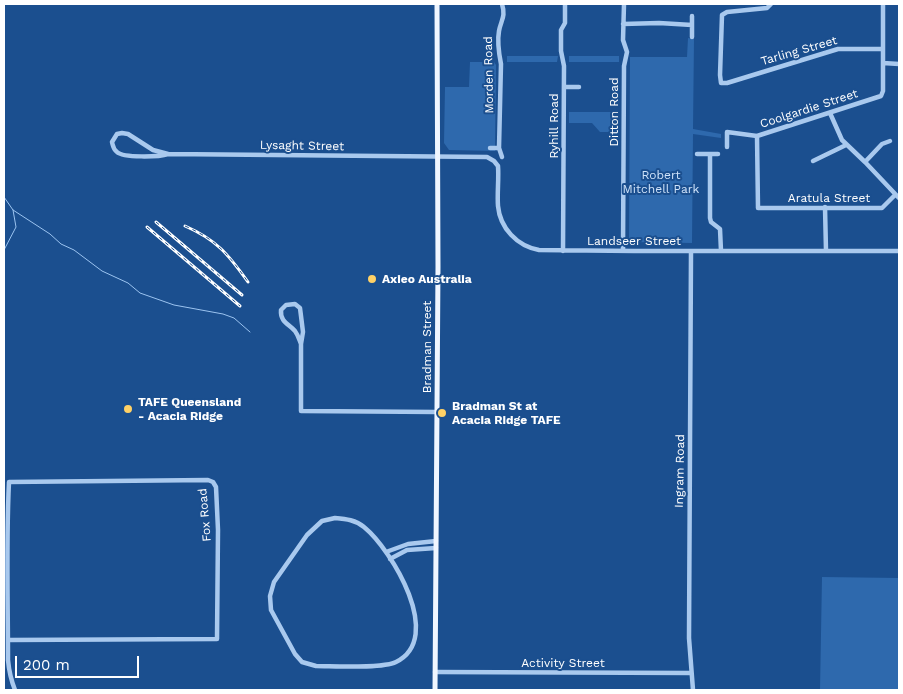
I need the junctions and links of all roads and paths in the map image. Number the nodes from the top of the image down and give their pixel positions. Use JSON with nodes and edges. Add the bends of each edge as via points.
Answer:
{"nodes":[{"id":1,"x":437,"y":4,"type":"edge"},
{"id":2,"x":502,"y":4,"type":"edge"},
{"id":3,"x":564,"y":4,"type":"edge"},
{"id":4,"x":624,"y":4,"type":"edge"},
{"id":5,"x":771,"y":4,"type":"edge"},
{"id":6,"x":883,"y":4,"type":"edge"},
{"id":7,"x":692,"y":16,"type":"dead end"},
{"id":8,"x":623,"y":24,"type":"junction"},
{"id":9,"x":692,"y":25,"type":"junction"},
{"id":10,"x":692,"y":37,"type":"dead end"},
{"id":11,"x":883,"y":49,"type":"junction"},
{"id":12,"x":883,"y":64,"type":"junction"},
{"id":13,"x":899,"y":64,"type":"edge"},
{"id":14,"x":564,"y":87,"type":"junction"},
{"id":15,"x":579,"y":87,"type":"dead end"},
{"id":16,"x":830,"y":113,"type":"junction"},
{"id":17,"x":757,"y":136,"type":"junction"},
{"id":18,"x":890,"y":141,"type":"dead end"},
{"id":19,"x":846,"y":145,"type":"junction"},
{"id":20,"x":727,"y":147,"type":"dead end"},
{"id":21,"x":490,"y":148,"type":"dead end"},
{"id":22,"x":499,"y":148,"type":"junction"},
{"id":23,"x":168,"y":154,"type":"junction"},
{"id":24,"x":697,"y":154,"type":"dead end"},
{"id":25,"x":710,"y":154,"type":"junction"},
{"id":26,"x":718,"y":154,"type":"dead end"},
{"id":27,"x":437,"y":156,"type":"junction"},
{"id":28,"x":502,"y":157,"type":"dead end"},
{"id":29,"x":813,"y":161,"type":"dead end"},
{"id":30,"x":865,"y":162,"type":"junction"},
{"id":31,"x":895,"y":195,"type":"junction"},
{"id":32,"x":899,"y":198,"type":"edge"},
{"id":33,"x":825,"y":208,"type":"junction"},
{"id":34,"x":721,"y":250,"type":"junction"},
{"id":35,"x":563,"y":251,"type":"junction"},
{"id":36,"x":624,"y":251,"type":"junction"},
{"id":37,"x":691,"y":251,"type":"junction"},
{"id":38,"x":826,"y":251,"type":"junction"},
{"id":39,"x":899,"y":251,"type":"edge"},
{"id":40,"x":301,"y":344,"type":"junction"},
{"id":41,"x":437,"y":412,"type":"junction"},
{"id":42,"x":436,"y":541,"type":"junction"},
{"id":43,"x":436,"y":548,"type":"junction"},
{"id":44,"x":386,"y":552,"type":"junction"},
{"id":45,"x":390,"y":559,"type":"junction"},
{"id":46,"x":8,"y":640,"type":"junction"},
{"id":47,"x":435,"y":672,"type":"junction"},
{"id":48,"x":691,"y":673,"type":"junction"},
{"id":49,"x":16,"y":690,"type":"edge"},
{"id":50,"x":435,"y":690,"type":"edge"},
{"id":51,"x":693,"y":690,"type":"edge"}],
"edges":[{"from":1,"to":27,"type":"main road","name":"Bradman Street"},
{"from":2,"to":22,"type":"street","name":"Morden Road","via":[[498,54],[501,64]]},
{"from":3,"to":14,"type":"street","name":"Ryhill Road","via":[[565,23],[561,30]]},
{"from":4,"to":8,"type":"street","name":"Ditton Road"},
{"from":5,"to":11,"type":"street","name":"Tarling Street","via":[[767,8],[722,14],[721,83],[838,49]]},
{"from":6,"to":11,"type":"street"},
{"from":7,"to":9,"type":"street"},
{"from":8,"to":9,"type":"street"},
{"from":8,"to":36,"type":"street","name":"Ditton Road","via":[[627,52],[624,66]]},
{"from":9,"to":10,"type":"street"},
{"from":11,"to":12,"type":"street"},
{"from":12,"to":13,"type":"street"},
{"from":12,"to":16,"type":"street","name":"Coolgardie Street","via":[[881,96]]},
{"from":14,"to":15,"type":"street"},
{"from":14,"to":35,"type":"street","name":"Ryhill Road"},
{"from":16,"to":17,"type":"street","name":"Coolgardie Street"},
{"from":16,"to":19,"type":"street"},
{"from":17,"to":20,"type":"street","name":"Coolgardie Street","via":[[727,132]]},
{"from":17,"to":33,"type":"street","name":"Aratula Street","via":[[758,208]]},
{"from":18,"to":30,"type":"street","via":[[882,144]]},
{"from":19,"to":29,"type":"street"},
{"from":19,"to":30,"type":"street"},
{"from":21,"to":22,"type":"street"},
{"from":22,"to":28,"type":"street","name":"Morden Road"},
{"from":23,"to":23,"type":"street","name":"Lysaght Street","via":[[120,154],[112,142],[116,135],[124,133],[153,150]]},
{"from":23,"to":27,"type":"street","name":"Lysaght Street"},
{"from":24,"to":25,"type":"street"},
{"from":25,"to":26,"type":"street"},
{"from":25,"to":34,"type":"street","via":[[710,218],[720,230]]},
{"from":27,"to":35,"type":"street","name":"Landseer Street","via":[[492,159],[498,168],[499,213],[507,230],[530,248]]},
{"from":27,"to":41,"type":"main road","name":"Bradman Street"},
{"from":30,"to":31,"type":"street"},
{"from":31,"to":32,"type":"street"},
{"from":31,"to":33,"type":"street","name":"Aratula Street","via":[[882,208]]},
{"from":33,"to":38,"type":"street"},
{"from":34,"to":37,"type":"street","name":"Landseer Street"},
{"from":34,"to":38,"type":"street","name":"Landseer Street"},
{"from":35,"to":36,"type":"street","name":"Landseer Street"},
{"from":36,"to":37,"type":"street","name":"Landseer Street"},
{"from":37,"to":48,"type":"street","name":"Ingram Road"},
{"from":38,"to":39,"type":"street","name":"Landseer Street"},
{"from":40,"to":40,"type":"street","via":[[297,333],[280,316],[286,305],[295,304],[300,308]]},
{"from":40,"to":41,"type":"street","via":[[301,411]]},
{"from":41,"to":42,"type":"main road","name":"Bradman Street"},
{"from":42,"to":43,"type":"main road","name":"Bradman Street"},
{"from":42,"to":44,"type":"street","via":[[408,544]]},
{"from":43,"to":45,"type":"street","via":[[407,550]]},
{"from":43,"to":47,"type":"main road","name":"Bradman Street"},
{"from":44,"to":45,"type":"street"},
{"from":44,"to":45,"type":"street","via":[[363,526],[350,520],[327,520],[314,526],[307,535],[274,582],[270,596],[271,610],[302,662],[316,666],[388,665],[410,651],[416,636],[416,620],[405,586]]},
{"from":46,"to":46,"type":"street","name":"Fox Road","via":[[217,639],[218,530],[213,482],[9,482]]},
{"from":46,"to":49,"type":"street","name":"Fox Road","via":[[9,672]]},
{"from":47,"to":48,"type":"street","name":"Activity Street"},
{"from":47,"to":50,"type":"main road","name":"Bradman Street"},
{"from":48,"to":51,"type":"street","name":"Ingram Road"}]}
